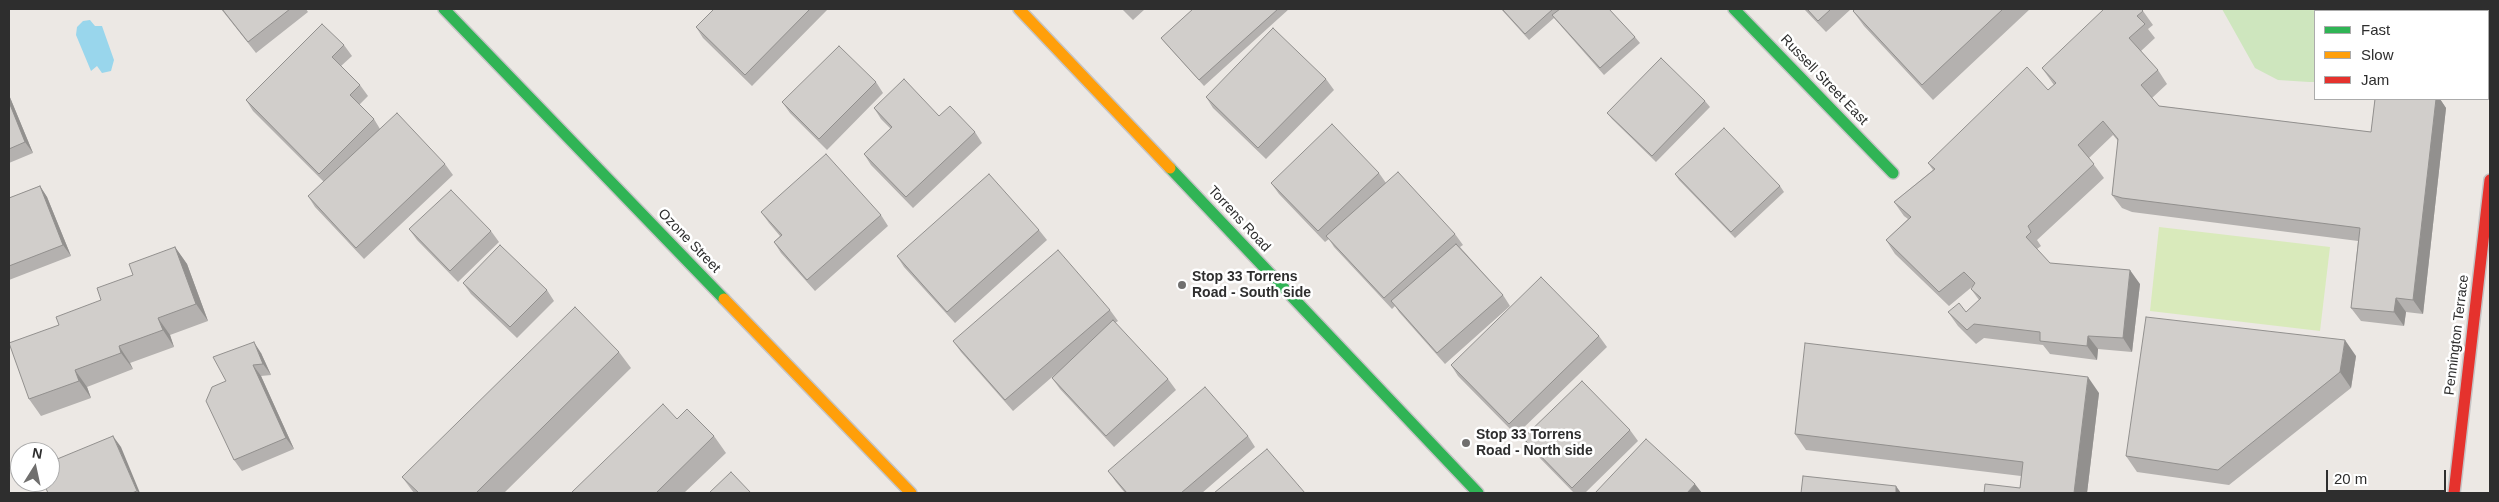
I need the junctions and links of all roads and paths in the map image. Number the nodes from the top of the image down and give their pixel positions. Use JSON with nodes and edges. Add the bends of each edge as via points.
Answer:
{"nodes":[{"id":1,"x":444,"y":9,"type":"edge"},
{"id":2,"x":1019,"y":9,"type":"edge"},
{"id":3,"x":1734,"y":9,"type":"edge"},
{"id":4,"x":1893,"y":173,"type":"dead end"},
{"id":5,"x":2490,"y":180,"type":"edge"},
{"id":6,"x":912,"y":493,"type":"edge"},
{"id":7,"x":1478,"y":493,"type":"edge"},
{"id":8,"x":2454,"y":493,"type":"edge"}],
"edges":[{"from":1,"to":6,"type":"street","name":"Ozone Street"},
{"from":2,"to":7,"type":"street","name":"Torrens Road"},
{"from":3,"to":4,"type":"street","name":"Russell Street East"},
{"from":5,"to":8,"type":"street","name":"Pennington Terrace"}]}
